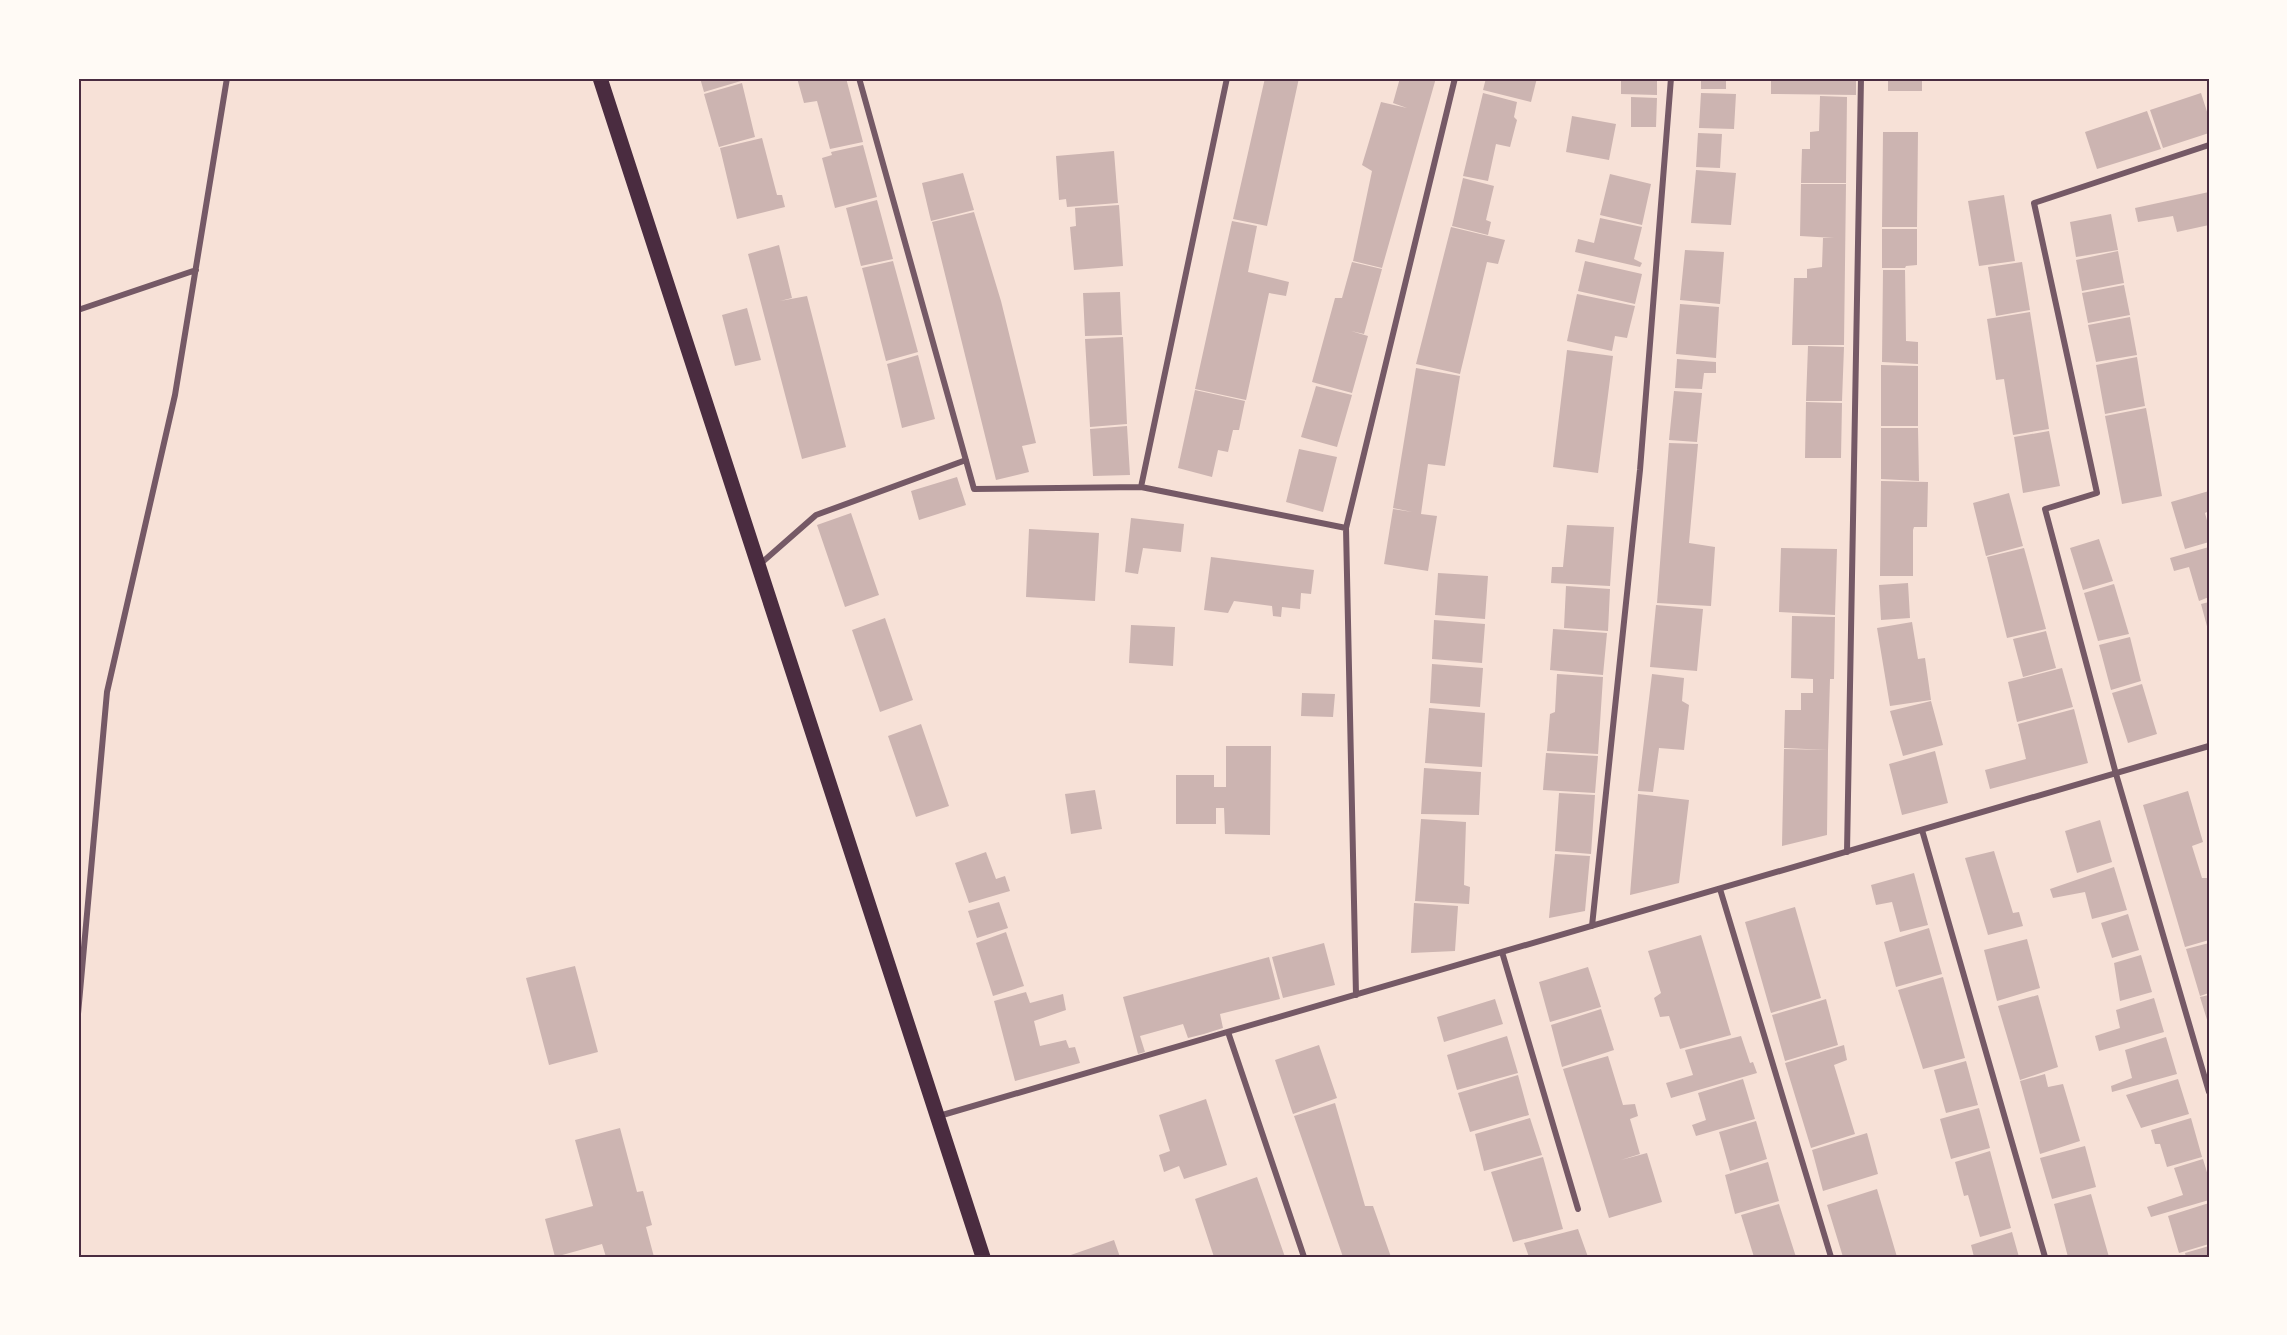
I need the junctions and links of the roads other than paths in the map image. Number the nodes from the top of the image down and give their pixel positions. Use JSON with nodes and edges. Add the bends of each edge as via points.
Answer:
{"nodes":[{"id":1,"x":227,"y":78,"type":"edge"},
{"id":2,"x":600,"y":78,"type":"edge"},
{"id":3,"x":859,"y":78,"type":"edge"},
{"id":4,"x":1227,"y":78,"type":"edge"},
{"id":5,"x":1455,"y":78,"type":"edge"},
{"id":6,"x":1671,"y":78,"type":"edge"},
{"id":7,"x":1861,"y":78,"type":"edge"},
{"id":8,"x":2209,"y":145,"type":"edge"},
{"id":9,"x":196,"y":270,"type":"junction"},
{"id":10,"x":78,"y":310,"type":"edge"},
{"id":11,"x":966,"y":460,"type":"junction"},
{"id":12,"x":1141,"y":487,"type":"junction"},
{"id":13,"x":1346,"y":528,"type":"junction"},
{"id":14,"x":759,"y":566,"type":"junction"},
{"id":15,"x":2209,"y":746,"type":"edge"},
{"id":16,"x":2116,"y":774,"type":"junction"},
{"id":17,"x":1922,"y":830,"type":"junction"},
{"id":18,"x":1847,"y":852,"type":"junction"},
{"id":19,"x":1720,"y":889,"type":"junction"},
{"id":20,"x":1592,"y":926,"type":"junction"},
{"id":21,"x":1502,"y":952,"type":"junction"},
{"id":22,"x":1356,"y":995,"type":"junction"},
{"id":23,"x":78,"y":1014,"type":"edge"},
{"id":24,"x":1228,"y":1032,"type":"junction"},
{"id":25,"x":2209,"y":1092,"type":"edge"},
{"id":26,"x":939,"y":1117,"type":"junction"},
{"id":27,"x":1578,"y":1209,"type":"dead end"},
{"id":28,"x":983,"y":1257,"type":"edge"},
{"id":29,"x":1304,"y":1257,"type":"edge"},
{"id":30,"x":1831,"y":1257,"type":"edge"},
{"id":31,"x":2045,"y":1257,"type":"edge"}],
"edges":[{"from":1,"to":9,"type":"street"},
{"from":2,"to":14,"type":"highway"},
{"from":3,"to":11,"type":"street"},
{"from":4,"to":12,"type":"street"},
{"from":5,"to":13,"type":"street"},
{"from":6,"to":20,"type":"street","via":[[1640,470]]},
{"from":7,"to":18,"type":"street"},
{"from":8,"to":16,"type":"street","via":[[2034,203],[2097,493],[2045,509]]},
{"from":9,"to":10,"type":"street"},
{"from":9,"to":23,"type":"street","via":[[175,395],[107,692]]},
{"from":11,"to":12,"type":"street","via":[[974,489]]},
{"from":11,"to":14,"type":"street","via":[[816,515]]},
{"from":12,"to":13,"type":"street"},
{"from":13,"to":22,"type":"street"},
{"from":14,"to":26,"type":"highway"},
{"from":15,"to":16,"type":"street"},
{"from":16,"to":17,"type":"street"},
{"from":16,"to":25,"type":"street"},
{"from":17,"to":18,"type":"street"},
{"from":17,"to":31,"type":"street"},
{"from":18,"to":19,"type":"street"},
{"from":19,"to":20,"type":"street"},
{"from":19,"to":30,"type":"street"},
{"from":20,"to":21,"type":"street"},
{"from":21,"to":22,"type":"street"},
{"from":21,"to":27,"type":"street"},
{"from":22,"to":24,"type":"street"},
{"from":24,"to":26,"type":"street"},
{"from":24,"to":29,"type":"street"},
{"from":26,"to":28,"type":"highway"}]}
